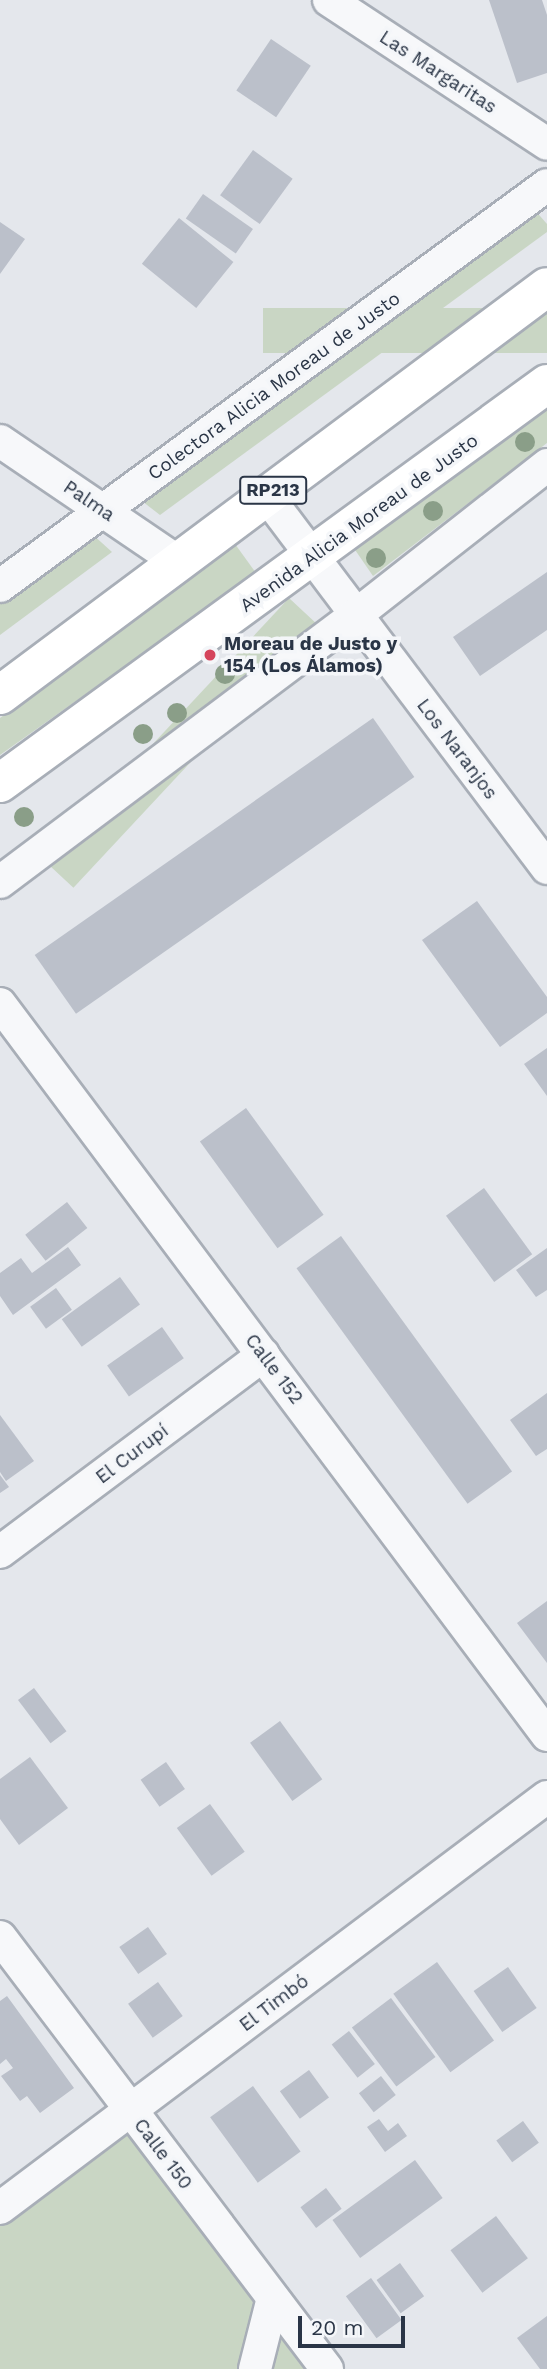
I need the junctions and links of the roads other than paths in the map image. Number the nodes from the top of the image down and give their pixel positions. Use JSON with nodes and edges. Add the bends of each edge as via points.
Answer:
{"nodes":[{"id":1,"x":329,"y":0,"type":"edge"},
{"id":2,"x":547,"y":144,"type":"edge"},
{"id":3,"x":547,"y":185,"type":"edge"},
{"id":4,"x":547,"y":287,"type":"edge"},
{"id":5,"x":547,"y":384,"type":"edge"},
{"id":6,"x":0,"y":441,"type":"edge"},
{"id":7,"x":547,"y":465,"type":"edge"},
{"id":8,"x":266,"y":495,"type":"junction"},
{"id":9,"x":104,"y":511,"type":"junction"},
{"id":10,"x":313,"y":557,"type":"junction"},
{"id":11,"x":178,"y":562,"type":"junction"},
{"id":12,"x":0,"y":586,"type":"edge"},
{"id":13,"x":356,"y":615,"type":"junction"},
{"id":14,"x":0,"y":695,"type":"edge"},
{"id":15,"x":0,"y":783,"type":"edge"},
{"id":16,"x":547,"y":868,"type":"edge"},
{"id":17,"x":0,"y":882,"type":"edge"},
{"id":18,"x":0,"y":1004,"type":"edge"},
{"id":19,"x":263,"y":1355,"type":"junction"},
{"id":20,"x":0,"y":1552,"type":"edge"},
{"id":21,"x":547,"y":1735,"type":"edge"},
{"id":22,"x":547,"y":1797,"type":"edge"},
{"id":23,"x":0,"y":1937,"type":"edge"},
{"id":24,"x":131,"y":2111,"type":"junction"},
{"id":25,"x":0,"y":2208,"type":"edge"},
{"id":26,"x":273,"y":2298,"type":"junction"},
{"id":27,"x":255,"y":2369,"type":"edge"},
{"id":28,"x":327,"y":2369,"type":"edge"}],
"edges":[{"from":1,"to":2,"type":"street","name":"Las Margaritas"},
{"from":3,"to":9,"type":"street","name":"Colectora Alicia Moreau de Justo"},
{"from":4,"to":8,"type":"main road","number":"RP213"},
{"from":5,"to":10,"type":"main road","name":"Avenida Alicia Moreau de Justo"},
{"from":6,"to":9,"type":"street","name":"Palma"},
{"from":7,"to":13,"type":"street"},
{"from":8,"to":10,"type":"street","name":"Los Naranjos"},
{"from":8,"to":11,"type":"main road","number":"RP213"},
{"from":9,"to":11,"type":"street","name":"Palma"},
{"from":9,"to":12,"type":"street","name":"Colectora Alicia Moreau de Justo"},
{"from":10,"to":13,"type":"street","name":"Los Naranjos"},
{"from":10,"to":15,"type":"main road","name":"Avenida Alicia Moreau de Justo"},
{"from":11,"to":14,"type":"main road","number":"RP213"},
{"from":13,"to":16,"type":"street","name":"Los Naranjos"},
{"from":13,"to":17,"type":"street"},
{"from":18,"to":19,"type":"street","name":"Calle 152"},
{"from":19,"to":20,"type":"street","name":"El Curupí"},
{"from":19,"to":21,"type":"street","name":"Calle 152"},
{"from":22,"to":24,"type":"street","name":"El Timbó"},
{"from":23,"to":24,"type":"street","name":"Calle 150"},
{"from":24,"to":25,"type":"street","name":"El Timbó"},
{"from":24,"to":26,"type":"street","name":"Calle 150"},
{"from":26,"to":27,"type":"street"},
{"from":26,"to":28,"type":"street","name":"Calle 150"}]}
